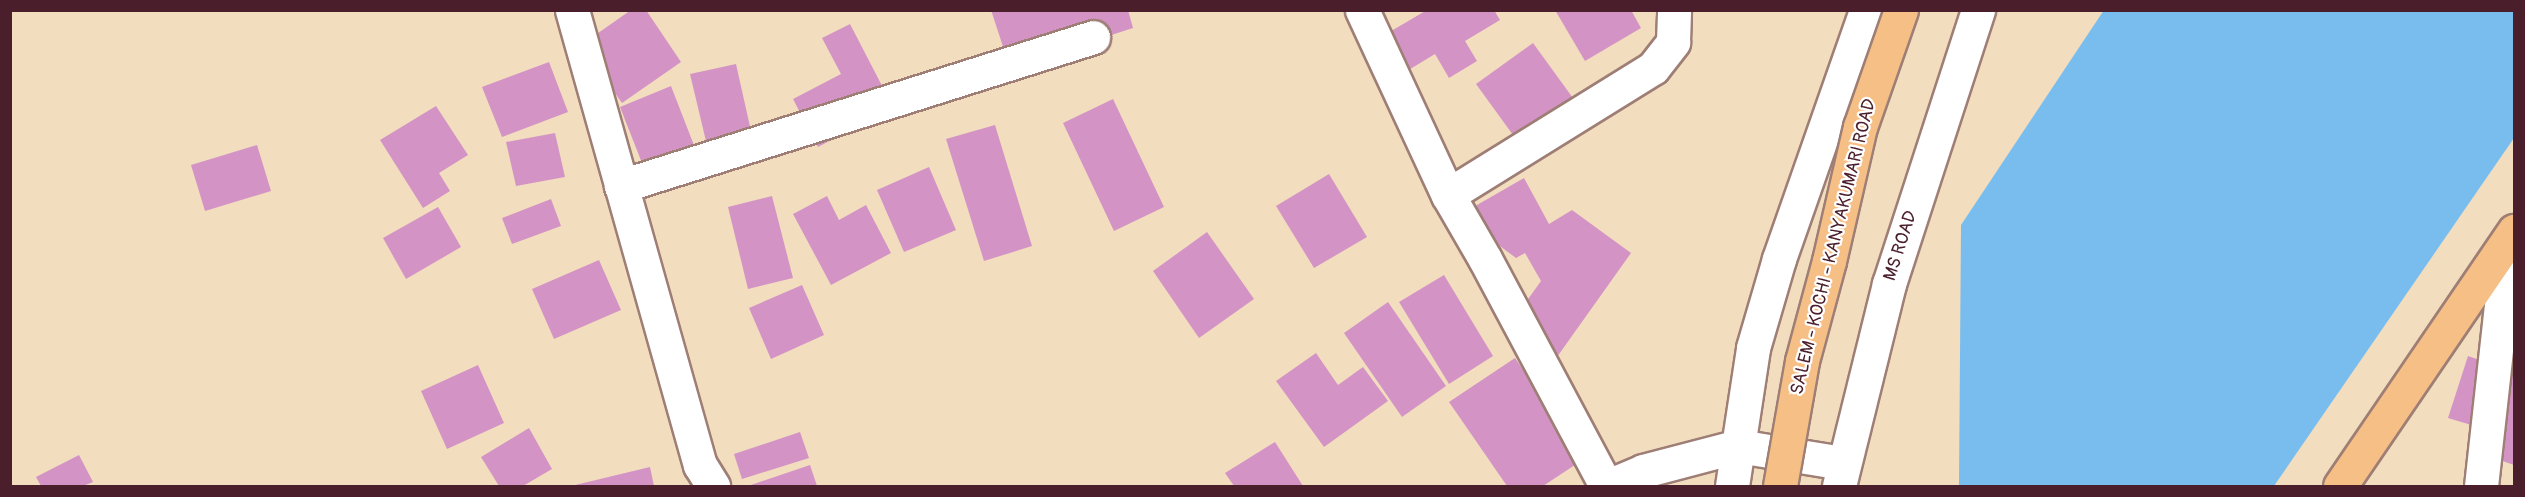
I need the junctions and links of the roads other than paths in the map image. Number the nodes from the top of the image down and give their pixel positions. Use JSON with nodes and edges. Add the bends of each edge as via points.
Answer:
{"nodes":[{"id":1,"x":572,"y":10,"type":"edge"},
{"id":2,"x":1362,"y":10,"type":"edge"},
{"id":3,"x":1674,"y":10,"type":"edge"},
{"id":4,"x":1866,"y":10,"type":"edge"},
{"id":5,"x":1901,"y":10,"type":"edge"},
{"id":6,"x":1978,"y":10,"type":"edge"},
{"id":7,"x":1093,"y":37,"type":"dead end"},
{"id":8,"x":621,"y":186,"type":"junction"},
{"id":9,"x":1448,"y":195,"type":"junction"},
{"id":10,"x":2511,"y":235,"type":"edge"},
{"id":11,"x":1738,"y":447,"type":"junction"},
{"id":12,"x":1841,"y":475,"type":"edge"},
{"id":13,"x":713,"y":486,"type":"edge"},
{"id":14,"x":1607,"y":486,"type":"edge"},
{"id":15,"x":1732,"y":486,"type":"edge"},
{"id":16,"x":1780,"y":486,"type":"edge"},
{"id":17,"x":2340,"y":486,"type":"edge"},
{"id":18,"x":2481,"y":486,"type":"edge"}],
"edges":[{"from":1,"to":8,"type":"street"},
{"from":2,"to":9,"type":"street"},
{"from":3,"to":9,"type":"street","via":[[1673,42],[1653,68]]},
{"from":4,"to":11,"type":"street","via":[[1779,259],[1753,348]]},
{"from":5,"to":16,"type":"main road","name":"SALEM - KOCHI - KANYAKUMARI ROAD","bridge":true,"via":[[1860,127],[1802,361]]},
{"from":6,"to":12,"type":"street","name":"MS ROAD","via":[[1889,284]]},
{"from":7,"to":8,"type":"street"},
{"from":8,"to":13,"type":"street","via":[[700,465]]},
{"from":9,"to":14,"type":"street"},
{"from":10,"to":17,"type":"main road"},
{"from":10,"to":18,"type":"street"},
{"from":11,"to":12,"type":"street"},
{"from":11,"to":14,"type":"street","via":[[1643,471]]},
{"from":11,"to":15,"type":"street"}]}
